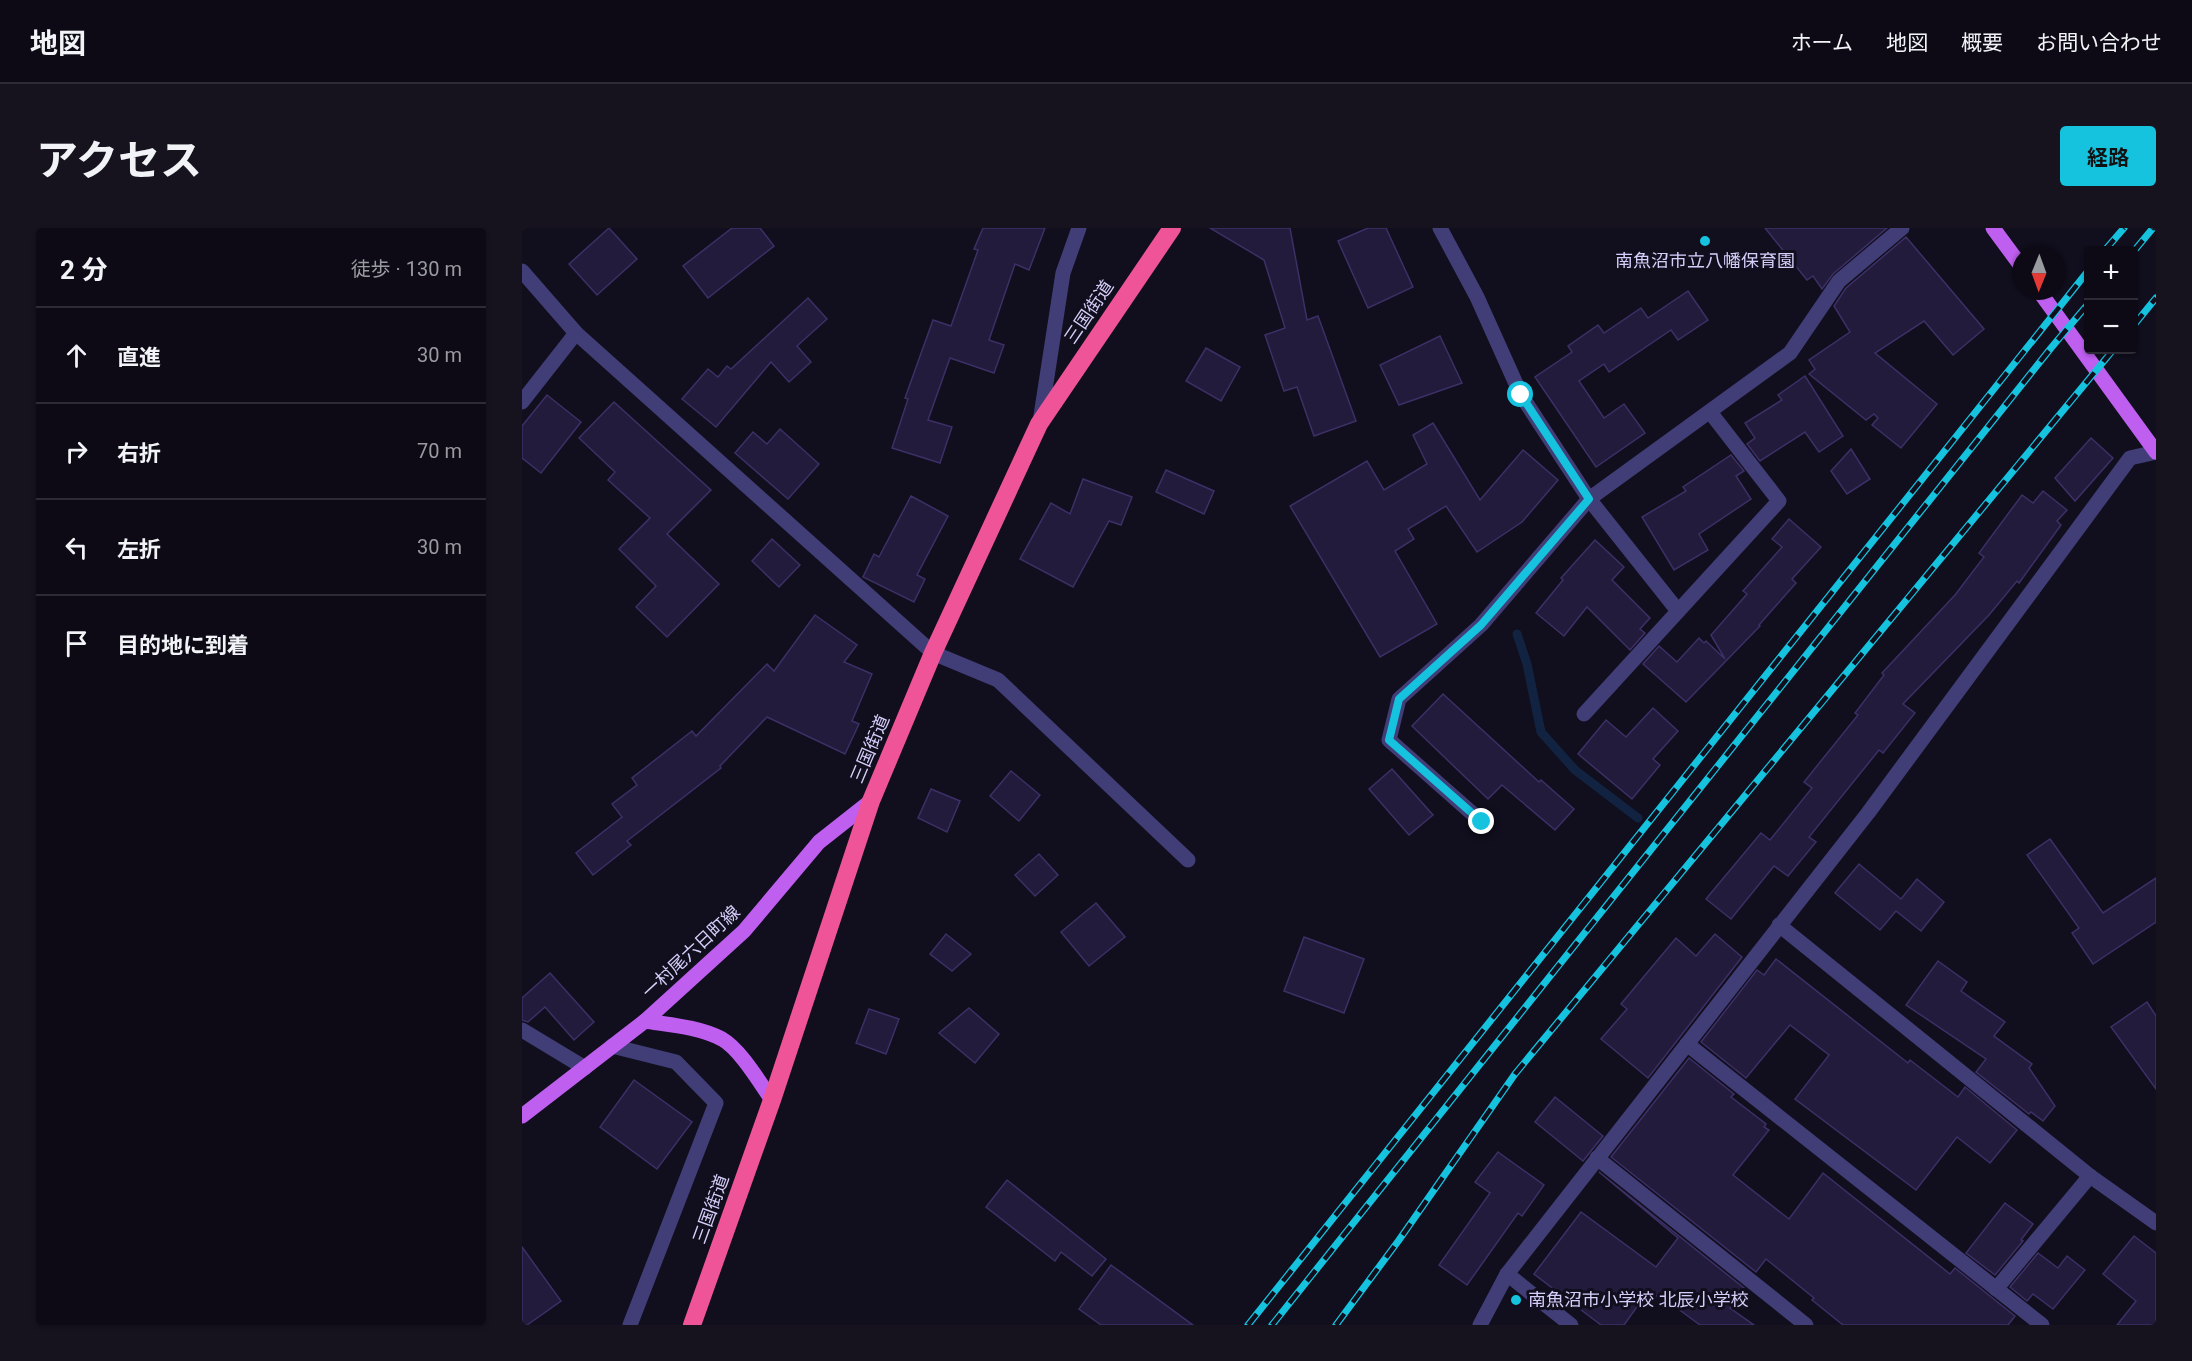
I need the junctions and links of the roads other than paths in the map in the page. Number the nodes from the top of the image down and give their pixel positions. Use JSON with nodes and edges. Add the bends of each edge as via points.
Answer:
{"nodes":[{"id":1,"x":1078,"y":228,"type":"edge"},
{"id":2,"x":1172,"y":228,"type":"edge"},
{"id":3,"x":1440,"y":228,"type":"edge"},
{"id":4,"x":1902,"y":228,"type":"edge"},
{"id":5,"x":1994,"y":228,"type":"edge"},
{"id":6,"x":2012,"y":253,"type":"edge"},
{"id":7,"x":522,"y":271,"type":"edge"},
{"id":8,"x":2046,"y":300,"type":"edge"},
{"id":9,"x":576,"y":333,"type":"junction"},
{"id":10,"x":522,"y":402,"type":"edge"},
{"id":11,"x":1710,"y":412,"type":"junction"},
{"id":12,"x":1039,"y":424,"type":"junction"},
{"id":13,"x":2156,"y":452,"type":"edge"},
{"id":14,"x":1589,"y":499,"type":"junction"},
{"id":15,"x":1678,"y":610,"type":"junction"},
{"id":16,"x":933,"y":653,"type":"junction"},
{"id":17,"x":1584,"y":714,"type":"dead end"},
{"id":18,"x":871,"y":801,"type":"junction"},
{"id":19,"x":1482,"y":822,"type":"dead end"},
{"id":20,"x":1188,"y":861,"type":"dead end"},
{"id":21,"x":1779,"y":925,"type":"junction"},
{"id":22,"x":645,"y":1021,"type":"junction"},
{"id":23,"x":522,"y":1030,"type":"edge"},
{"id":24,"x":1687,"y":1044,"type":"junction"},
{"id":25,"x":612,"y":1046,"type":"junction"},
{"id":26,"x":585,"y":1068,"type":"junction"},
{"id":27,"x":772,"y":1100,"type":"junction"},
{"id":28,"x":522,"y":1116,"type":"edge"},
{"id":29,"x":1597,"y":1158,"type":"junction"},
{"id":30,"x":2090,"y":1176,"type":"junction"},
{"id":31,"x":2156,"y":1223,"type":"edge"},
{"id":32,"x":1507,"y":1274,"type":"junction"},
{"id":33,"x":1996,"y":1289,"type":"junction"},
{"id":34,"x":2035,"y":1323,"type":"edge"},
{"id":35,"x":630,"y":1325,"type":"edge"},
{"id":36,"x":692,"y":1325,"type":"edge"},
{"id":37,"x":1480,"y":1325,"type":"edge"},
{"id":38,"x":1571,"y":1325,"type":"edge"},
{"id":39,"x":1806,"y":1325,"type":"edge"}],
"edges":[{"from":1,"to":12,"type":"street","via":[[1063,273]]},
{"from":2,"to":12,"type":"highway","name":"三国街道"},
{"from":3,"to":14,"type":"street","via":[[1477,297],[1521,395]]},
{"from":4,"to":11,"type":"street","via":[[1839,281],[1790,353]]},
{"from":5,"to":6,"type":"main road"},
{"from":7,"to":9,"type":"street"},
{"from":8,"to":13,"type":"main road"},
{"from":9,"to":10,"type":"street"},
{"from":9,"to":16,"type":"street"},
{"from":11,"to":14,"type":"street"},
{"from":11,"to":15,"type":"street","via":[[1779,501]]},
{"from":12,"to":16,"type":"highway","name":"三国街道"},
{"from":13,"to":21,"type":"street","via":[[2130,458],[1868,813]]},
{"from":14,"to":15,"type":"street"},
{"from":14,"to":19,"type":"street","via":[[1481,625],[1399,699],[1389,740]]},
{"from":15,"to":17,"type":"street"},
{"from":16,"to":18,"type":"highway","name":"三国街道"},
{"from":16,"to":20,"type":"street","via":[[999,680]]},
{"from":18,"to":22,"type":"main road","name":"一村尾六日町線","via":[[819,842],[744,931]]},
{"from":18,"to":27,"type":"highway","name":"三国街道"},
{"from":21,"to":24,"type":"street"},
{"from":21,"to":30,"type":"street"},
{"from":22,"to":25,"type":"main road","name":"一村尾六日町線"},
{"from":22,"to":27,"type":"main road","via":[[690,1028],[723,1040],[748,1065]]},
{"from":23,"to":26,"type":"street"},
{"from":24,"to":29,"type":"street"},
{"from":24,"to":33,"type":"street"},
{"from":25,"to":26,"type":"main road","name":"一村尾六日町線"},
{"from":25,"to":35,"type":"street","via":[[676,1062],[717,1103]]},
{"from":26,"to":28,"type":"main road","name":"一村尾六日町線"},
{"from":27,"to":36,"type":"highway","name":"三国街道"},
{"from":29,"to":32,"type":"street"},
{"from":29,"to":39,"type":"street"},
{"from":30,"to":31,"type":"street"},
{"from":30,"to":33,"type":"street"},
{"from":32,"to":37,"type":"street"},
{"from":32,"to":38,"type":"street"},
{"from":33,"to":34,"type":"street"}]}
